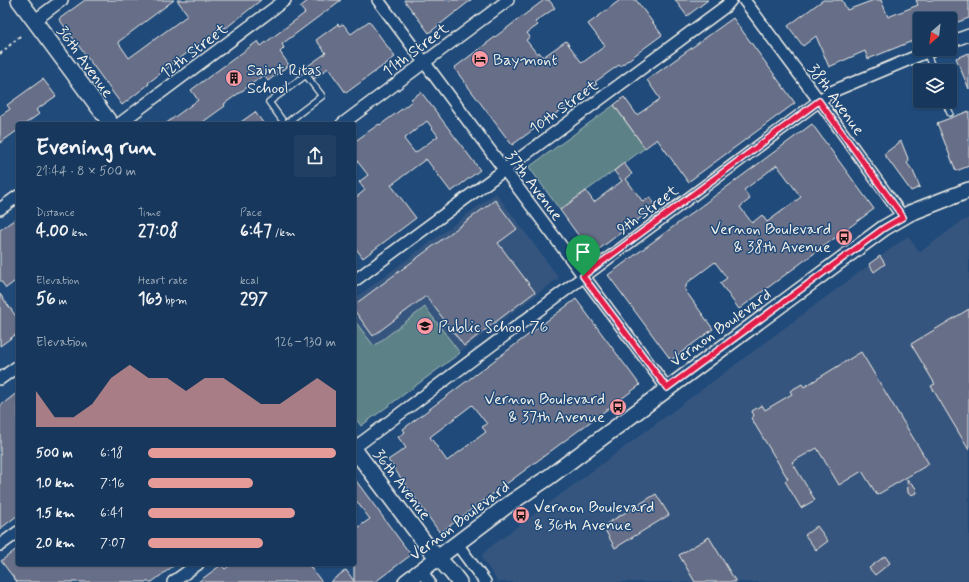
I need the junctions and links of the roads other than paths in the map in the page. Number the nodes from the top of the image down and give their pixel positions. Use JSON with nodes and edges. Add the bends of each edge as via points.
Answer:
{"nodes":[{"id":1,"x":19,"y":0,"type":"edge"},
{"id":2,"x":62,"y":0,"type":"edge"},
{"id":3,"x":285,"y":0,"type":"edge"},
{"id":4,"x":378,"y":0,"type":"edge"},
{"id":5,"x":508,"y":0,"type":"edge"},
{"id":6,"x":731,"y":0,"type":"edge"},
{"id":7,"x":744,"y":0,"type":"edge"},
{"id":8,"x":34,"y":21,"type":"junction"},
{"id":9,"x":969,"y":35,"type":"edge"},
{"id":10,"x":957,"y":39,"type":"edge"},
{"id":11,"x":918,"y":56,"type":"edge"},
{"id":12,"x":424,"y":62,"type":"junction"},
{"id":13,"x":819,"y":101,"type":"junction"},
{"id":14,"x":948,"y":108,"type":"edge"},
{"id":15,"x":950,"y":114,"type":"dead end"},
{"id":16,"x":110,"y":122,"type":"edge"},
{"id":17,"x":122,"y":122,"type":"edge"},
{"id":18,"x":284,"y":122,"type":"edge"},
{"id":19,"x":288,"y":122,"type":"edge"},
{"id":20,"x":345,"y":122,"type":"edge"},
{"id":21,"x":504,"y":169,"type":"junction"},
{"id":22,"x":969,"y":190,"type":"edge"},
{"id":23,"x":16,"y":197,"type":"edge"},
{"id":24,"x":0,"y":209,"type":"edge"},
{"id":25,"x":903,"y":217,"type":"junction"},
{"id":26,"x":583,"y":276,"type":"junction"},
{"id":27,"x":356,"y":280,"type":"edge"},
{"id":28,"x":16,"y":367,"type":"edge"},
{"id":29,"x":0,"y":379,"type":"edge"},
{"id":30,"x":667,"y":388,"type":"junction"},
{"id":31,"x":356,"y":447,"type":"edge"},
{"id":32,"x":356,"y":452,"type":"edge"},
{"id":33,"x":16,"y":533,"type":"edge"},
{"id":34,"x":457,"y":544,"type":"junction"},
{"id":35,"x":0,"y":545,"type":"edge"},
{"id":36,"x":439,"y":558,"type":"junction"},
{"id":37,"x":195,"y":566,"type":"edge"},
{"id":38,"x":425,"y":576,"type":"edge"},
{"id":39,"x":174,"y":582,"type":"edge"},
{"id":40,"x":406,"y":582,"type":"edge"},
{"id":41,"x":459,"y":582,"type":"edge"},
{"id":42,"x":485,"y":582,"type":"edge"}],
"edges":[{"from":1,"to":8,"type":"main road","name":"36th Avenue"},
{"from":2,"to":8,"type":"street"},
{"from":3,"to":17,"type":"street","name":"12th Street"},
{"from":4,"to":12,"type":"street","name":"37th Avenue"},
{"from":5,"to":12,"type":"street","name":"11th Street"},
{"from":6,"to":21,"type":"street","name":"10th Street","via":[[729,4]]},
{"from":7,"to":13,"type":"street","name":"38th Avenue"},
{"from":8,"to":16,"type":"main road","name":"36th Avenue"},
{"from":9,"to":10,"type":"street"},
{"from":11,"to":13,"type":"street","name":"9th Street","via":[[831,92]]},
{"from":12,"to":20,"type":"street","name":"11th Street"},
{"from":12,"to":21,"type":"street","name":"37th Avenue"},
{"from":13,"to":25,"type":"street","name":"38th Avenue"},
{"from":13,"to":26,"type":"street","name":"9th Street"},
{"from":14,"to":15,"type":"lane"},
{"from":18,"to":19,"type":"lane","via":[[269,102],[306,75],[322,96]]},
{"from":21,"to":26,"type":"street","name":"37th Avenue"},
{"from":21,"to":27,"type":"street","name":"10th Street"},
{"from":22,"to":25,"type":"main road","name":"Vernon Boulevard"},
{"from":23,"to":24,"type":"street"},
{"from":25,"to":30,"type":"main road","name":"Vernon Boulevard","via":[[884,228]]},
{"from":26,"to":30,"type":"street","name":"37th Avenue"},
{"from":26,"to":31,"type":"street","name":"9th Street"},
{"from":28,"to":29,"type":"street"},
{"from":30,"to":34,"type":"main road","name":"Vernon Boulevard"},
{"from":32,"to":36,"type":"main road","name":"36th Avenue","via":[[428,548]]},
{"from":33,"to":35,"type":"street"},
{"from":34,"to":36,"type":"main road","name":"Vernon Boulevard"},
{"from":34,"to":42,"type":"street"},
{"from":36,"to":38,"type":"main road","name":"Vernon Boulevard"},
{"from":36,"to":41,"type":"main road","name":"36th Avenue"},
{"from":37,"to":39,"type":"street"},
{"from":38,"to":40,"type":"main road","name":"Vernon Boulevard"}]}
